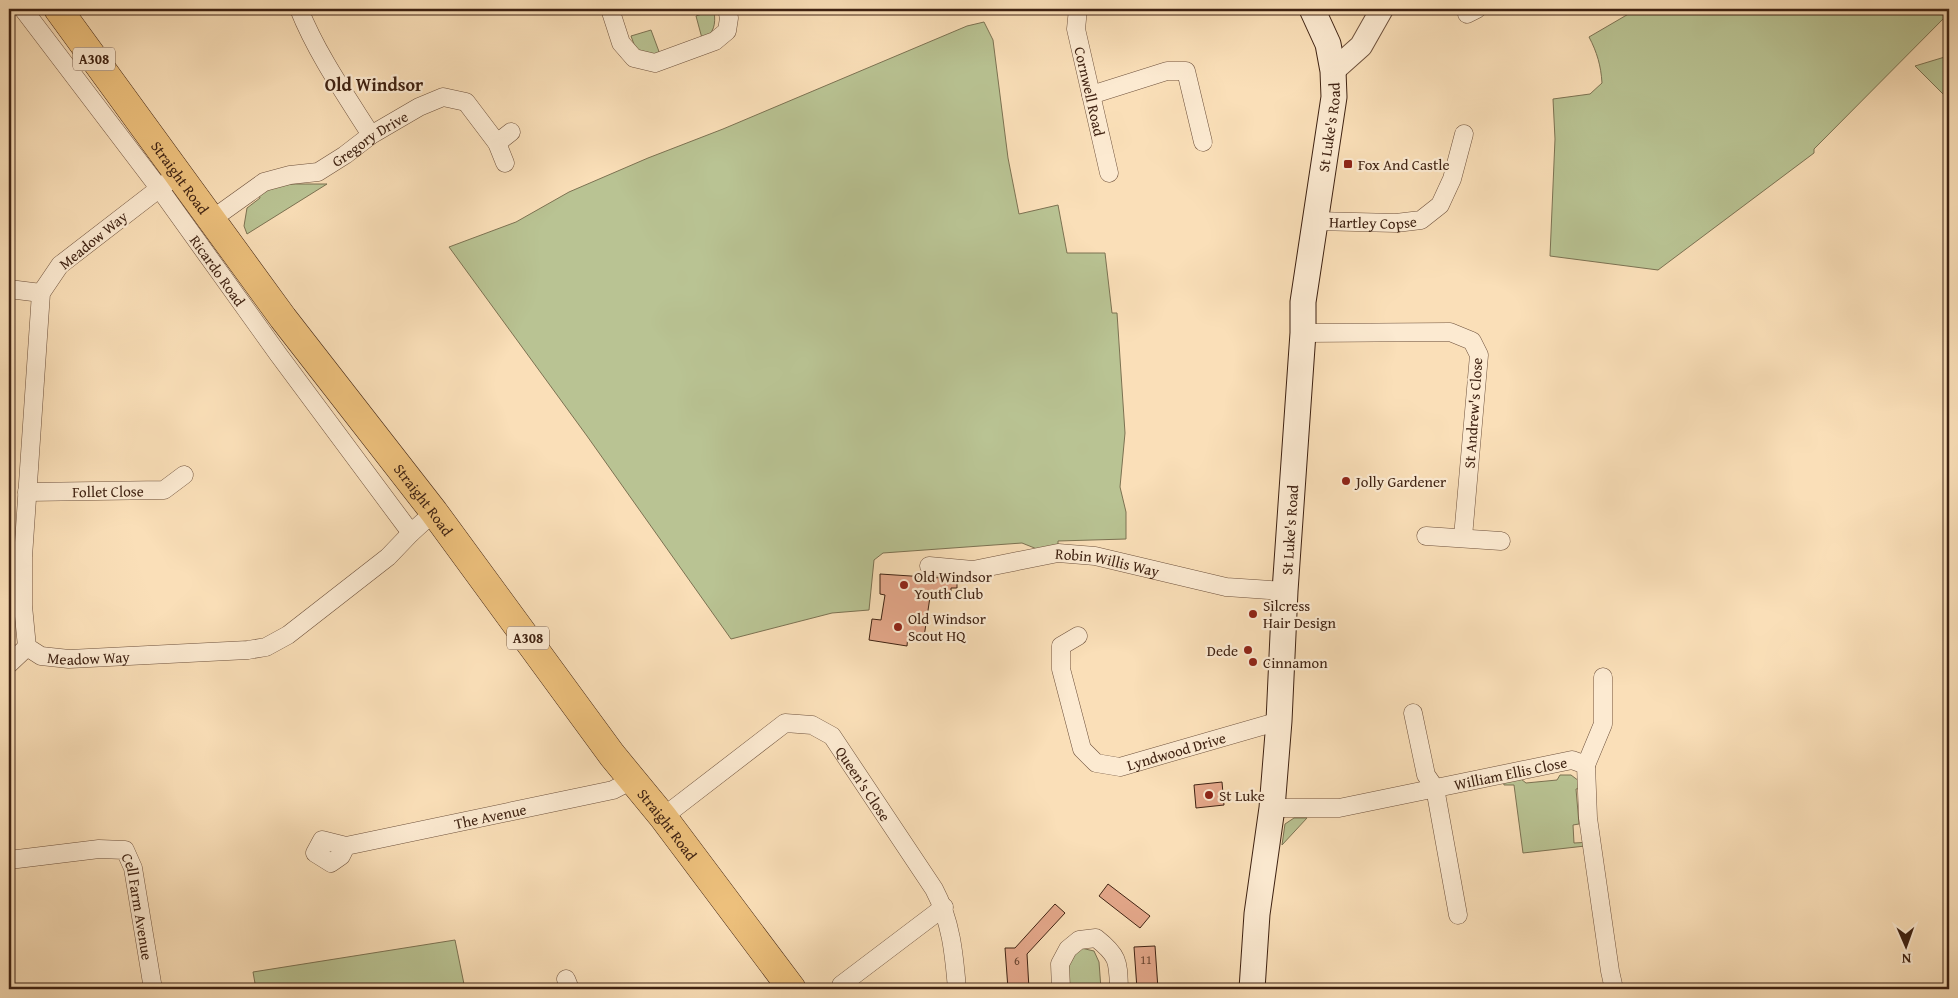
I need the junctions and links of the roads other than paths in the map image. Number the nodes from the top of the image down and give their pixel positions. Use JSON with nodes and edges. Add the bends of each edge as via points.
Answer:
{"nodes":[{"id":1,"x":23,"y":9,"type":"edge"},
{"id":2,"x":58,"y":9,"type":"edge"},
{"id":3,"x":299,"y":9,"type":"edge"},
{"id":4,"x":610,"y":9,"type":"edge"},
{"id":5,"x":726,"y":9,"type":"edge"},
{"id":6,"x":1078,"y":9,"type":"edge"},
{"id":7,"x":1312,"y":9,"type":"edge"},
{"id":8,"x":1382,"y":9,"type":"edge"},
{"id":9,"x":1333,"y":72,"type":"junction"},
{"id":10,"x":1091,"y":95,"type":"junction"},
{"id":11,"x":511,"y":132,"type":"dead end"},
{"id":12,"x":1464,"y":134,"type":"dead end"},
{"id":13,"x":371,"y":135,"type":"junction"},
{"id":14,"x":497,"y":142,"type":"junction"},
{"id":15,"x":1203,"y":142,"type":"dead end"},
{"id":16,"x":505,"y":163,"type":"dead end"},
{"id":17,"x":1109,"y":173,"type":"dead end"},
{"id":18,"x":169,"y":181,"type":"junction"},
{"id":19,"x":211,"y":220,"type":"junction"},
{"id":20,"x":1315,"y":220,"type":"junction"},
{"id":21,"x":9,"y":289,"type":"edge"},
{"id":22,"x":41,"y":293,"type":"junction"},
{"id":23,"x":1303,"y":333,"type":"junction"},
{"id":24,"x":184,"y":475,"type":"dead end"},
{"id":25,"x":27,"y":492,"type":"junction"},
{"id":26,"x":434,"y":512,"type":"junction"},
{"id":27,"x":411,"y":533,"type":"junction"},
{"id":28,"x":1426,"y":536,"type":"dead end"},
{"id":29,"x":1463,"y":537,"type":"junction"},
{"id":30,"x":1501,"y":541,"type":"dead end"},
{"id":31,"x":929,"y":566,"type":"dead end"},
{"id":32,"x":1285,"y":591,"type":"junction"},
{"id":33,"x":1078,"y":636,"type":"dead end"},
{"id":34,"x":27,"y":647,"type":"junction"},
{"id":35,"x":9,"y":664,"type":"edge"},
{"id":36,"x":1603,"y":676,"type":"dead end"},
{"id":37,"x":1413,"y":713,"type":"dead end"},
{"id":38,"x":1279,"y":721,"type":"junction"},
{"id":39,"x":1586,"y":765,"type":"junction"},
{"id":40,"x":632,"y":780,"type":"junction"},
{"id":41,"x":1435,"y":788,"type":"junction"},
{"id":42,"x":1272,"y":808,"type":"junction"},
{"id":43,"x":662,"y":818,"type":"junction"},
{"id":44,"x":346,"y":846,"type":"dead end"},
{"id":45,"x":9,"y":860,"type":"edge"},
{"id":46,"x":944,"y":907,"type":"junction"},
{"id":47,"x":1458,"y":914,"type":"dead end"},
{"id":48,"x":841,"y":985,"type":"dead end"},
{"id":49,"x":153,"y":989,"type":"edge"},
{"id":50,"x":792,"y":989,"type":"edge"},
{"id":51,"x":957,"y":989,"type":"edge"},
{"id":52,"x":1061,"y":989,"type":"edge"},
{"id":53,"x":1119,"y":989,"type":"edge"},
{"id":54,"x":1252,"y":989,"type":"edge"},
{"id":55,"x":1614,"y":989,"type":"edge"}],
"edges":[{"from":1,"to":18,"type":"street","name":"Ricardo Road"},
{"from":2,"to":18,"type":"main road","name":"Straight Road","number":"A308"},
{"from":3,"to":13,"type":"street","via":[[340,86]]},
{"from":4,"to":5,"type":"street","via":[[621,43],[634,58],[655,63],[715,41],[727,31],[729,18]]},
{"from":6,"to":10,"type":"street","name":"Cornwell Road","via":[[1076,29]]},
{"from":7,"to":9,"type":"main road","name":"St Luke's Road","via":[[1328,44]]},
{"from":8,"to":9,"type":"street","via":[[1361,46]]},
{"from":9,"to":20,"type":"main road","name":"St Luke's Road","via":[[1334,97]]},
{"from":10,"to":15,"type":"street","via":[[1167,71],[1186,71]]},
{"from":10,"to":17,"type":"street","name":"Cornwell Road"},
{"from":11,"to":14,"type":"street"},
{"from":12,"to":20,"type":"street","name":"Hartley Copse","via":[[1452,179],[1440,205],[1421,220],[1396,223]]},
{"from":13,"to":14,"type":"street","name":"Gregory Drive","via":[[443,97],[466,102]]},
{"from":13,"to":19,"type":"street","name":"Gregory Drive","via":[[318,172],[264,182]]},
{"from":14,"to":16,"type":"street","name":"Gregory Drive"},
{"from":18,"to":19,"type":"main road","name":"Straight Road","number":"A308"},
{"from":18,"to":22,"type":"street","name":"Meadow Way","via":[[60,265]]},
{"from":18,"to":27,"type":"street","name":"Ricardo Road","via":[[278,354]]},
{"from":19,"to":26,"type":"main road","name":"Straight Road","number":"A308"},
{"from":20,"to":23,"type":"main road","name":"St Luke's Road","via":[[1303,302]]},
{"from":21,"to":22,"type":"street"},
{"from":22,"to":25,"type":"street","name":"Meadow Way"},
{"from":23,"to":29,"type":"street","name":"St Andrew's Close","via":[[1450,332],[1472,341],[1479,355]]},
{"from":23,"to":32,"type":"main road","name":"St Luke's Road"},
{"from":24,"to":25,"type":"street","name":"Follet Close","via":[[164,490]]},
{"from":25,"to":34,"type":"street","name":"Meadow Way","via":[[23,557]]},
{"from":26,"to":27,"type":"street","name":"Meadow Way"},
{"from":26,"to":40,"type":"main road","name":"Straight Road","number":"A308"},
{"from":27,"to":34,"type":"street","name":"Meadow Way","via":[[388,557],[288,635],[266,646],[248,650],[70,659],[41,656]]},
{"from":28,"to":29,"type":"street"},
{"from":29,"to":30,"type":"street"},
{"from":31,"to":32,"type":"street","name":"Robin Willis Way","via":[[973,570],[1058,553],[1095,556],[1226,587]]},
{"from":32,"to":38,"type":"main road","name":"St Luke's Road"},
{"from":33,"to":38,"type":"street","name":"Lyndwood Drive","via":[[1061,646],[1061,669],[1082,749],[1096,763],[1120,768]]},
{"from":34,"to":35,"type":"street"},
{"from":36,"to":39,"type":"street","via":[[1603,724]]},
{"from":37,"to":41,"type":"street","via":[[1426,775]]},
{"from":38,"to":42,"type":"main road","name":"St Luke's Road"},
{"from":39,"to":41,"type":"street","name":"William Ellis Close","via":[[1572,760]]},
{"from":39,"to":55,"type":"street","name":"William Ellis Close","via":[[1588,818]]},
{"from":40,"to":43,"type":"main road","name":"Straight Road","number":"A308"},
{"from":40,"to":44,"type":"street","name":"The Avenue","via":[[613,790]]},
{"from":41,"to":42,"type":"street","name":"William Ellis Close","via":[[1338,808]]},
{"from":41,"to":47,"type":"street"},
{"from":42,"to":54,"type":"main road","name":"St Luke's Road","via":[[1257,914]]},
{"from":43,"to":46,"type":"street","name":"Queen's Close","via":[[785,723],[812,725],[832,736]]},
{"from":43,"to":50,"type":"main road","name":"Straight Road","number":"A308"},
{"from":45,"to":49,"type":"street","name":"Cell Farm Avenue","via":[[100,849],[125,850],[134,868]]},
{"from":46,"to":48,"type":"street"},
{"from":46,"to":51,"type":"street","name":"Queen's Close"},
{"from":52,"to":53,"type":"street","via":[[1060,964],[1068,949],[1079,940],[1096,938],[1108,947],[1118,964]]}]}
